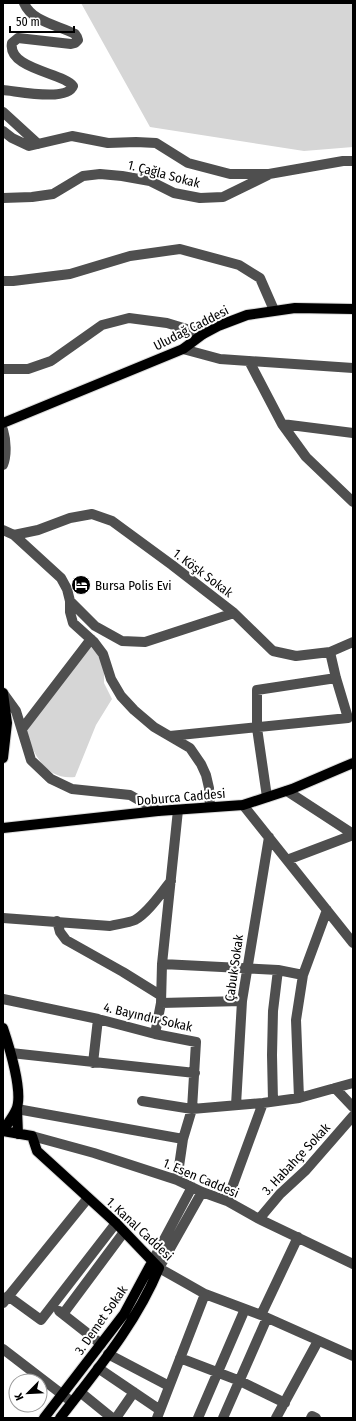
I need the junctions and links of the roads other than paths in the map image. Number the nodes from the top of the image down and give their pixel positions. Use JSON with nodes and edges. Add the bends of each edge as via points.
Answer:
{"nodes":[{"id":1,"x":24,"y":3,"type":"edge"},
{"id":2,"x":3,"y":90,"type":"edge"},
{"id":3,"x":3,"y":112,"type":"edge"},
{"id":4,"x":3,"y":131,"type":"edge"},
{"id":5,"x":38,"y":144,"type":"junction"},
{"id":6,"x":353,"y":161,"type":"edge"},
{"id":7,"x":269,"y":174,"type":"junction"},
{"id":8,"x":3,"y":198,"type":"edge"},
{"id":9,"x":3,"y":281,"type":"edge"},
{"id":10,"x":274,"y":310,"type":"junction"},
{"id":11,"x":353,"y":310,"type":"edge"},
{"id":12,"x":203,"y":334,"type":"junction"},
{"id":13,"x":183,"y":349,"type":"junction"},
{"id":14,"x":249,"y":361,"type":"junction"},
{"id":15,"x":353,"y":368,"type":"edge"},
{"id":16,"x":3,"y":369,"type":"edge"},
{"id":17,"x":3,"y":423,"type":"edge"},
{"id":18,"x":282,"y":424,"type":"junction"},
{"id":19,"x":3,"y":430,"type":"edge"},
{"id":20,"x":353,"y":434,"type":"edge"},
{"id":21,"x":3,"y":465,"type":"edge"},
{"id":22,"x":353,"y":502,"type":"edge"},
{"id":23,"x":3,"y":530,"type":"edge"},
{"id":24,"x":14,"y":535,"type":"junction"},
{"id":25,"x":70,"y":601,"type":"junction"},
{"id":26,"x":234,"y":613,"type":"junction"},
{"id":27,"x":91,"y":639,"type":"junction"},
{"id":28,"x":353,"y":642,"type":"edge"},
{"id":29,"x":330,"y":652,"type":"junction"},
{"id":30,"x":336,"y":678,"type":"junction"},
{"id":31,"x":3,"y":693,"type":"edge"},
{"id":32,"x":257,"y":728,"type":"junction"},
{"id":33,"x":22,"y":729,"type":"junction"},
{"id":34,"x":170,"y":736,"type":"junction"},
{"id":35,"x":3,"y":758,"type":"edge"},
{"id":36,"x":353,"y":763,"type":"edge"},
{"id":37,"x":287,"y":790,"type":"junction"},
{"id":38,"x":267,"y":797,"type":"junction"},
{"id":39,"x":244,"y":805,"type":"junction"},
{"id":40,"x":210,"y":807,"type":"junction"},
{"id":41,"x":178,"y":810,"type":"junction"},
{"id":42,"x":158,"y":811,"type":"junction"},
{"id":43,"x":3,"y":828,"type":"edge"},
{"id":44,"x":353,"y":834,"type":"edge"},
{"id":45,"x":269,"y":837,"type":"junction"},
{"id":46,"x":287,"y":860,"type":"junction"},
{"id":47,"x":171,"y":881,"type":"junction"},
{"id":48,"x":327,"y":910,"type":"junction"},
{"id":49,"x":3,"y":918,"type":"edge"},
{"id":50,"x":57,"y":921,"type":"junction"},
{"id":51,"x":353,"y":943,"type":"edge"},
{"id":52,"x":162,"y":964,"type":"junction"},
{"id":53,"x":247,"y":968,"type":"junction"},
{"id":54,"x":278,"y":970,"type":"junction"},
{"id":55,"x":303,"y":975,"type":"junction"},
{"id":56,"x":3,"y":999,"type":"edge"},
{"id":57,"x":160,"y":999,"type":"junction"},
{"id":58,"x":242,"y":1001,"type":"junction"},
{"id":59,"x":98,"y":1019,"type":"junction"},
{"id":60,"x":3,"y":1028,"type":"edge"},
{"id":61,"x":155,"y":1034,"type":"junction"},
{"id":62,"x":11,"y":1054,"type":"junction"},
{"id":63,"x":93,"y":1063,"type":"junction"},
{"id":64,"x":195,"y":1073,"type":"junction"},
{"id":65,"x":353,"y":1083,"type":"edge"},
{"id":66,"x":335,"y":1088,"type":"junction"},
{"id":67,"x":299,"y":1098,"type":"junction"},
{"id":68,"x":142,"y":1101,"type":"dead end"},
{"id":69,"x":268,"y":1102,"type":"junction"},
{"id":70,"x":236,"y":1105,"type":"junction"},
{"id":71,"x":353,"y":1107,"type":"edge"},
{"id":72,"x":17,"y":1109,"type":"junction"},
{"id":73,"x":192,"y":1109,"type":"junction"},
{"id":74,"x":353,"y":1116,"type":"edge"},
{"id":75,"x":3,"y":1131,"type":"edge"},
{"id":76,"x":18,"y":1134,"type":"junction"},
{"id":77,"x":32,"y":1136,"type":"junction"},
{"id":78,"x":183,"y":1139,"type":"junction"},
{"id":79,"x":177,"y":1180,"type":"junction"},
{"id":80,"x":192,"y":1187,"type":"junction"},
{"id":81,"x":202,"y":1192,"type":"junction"},
{"id":82,"x":88,"y":1198,"type":"junction"},
{"id":83,"x":227,"y":1201,"type":"junction"},
{"id":84,"x":259,"y":1219,"type":"junction"},
{"id":85,"x":116,"y":1223,"type":"junction"},
{"id":86,"x":124,"y":1232,"type":"junction"},
{"id":87,"x":298,"y":1237,"type":"junction"},
{"id":88,"x":353,"y":1264,"type":"edge"},
{"id":89,"x":156,"y":1265,"type":"junction"},
{"id":90,"x":205,"y":1294,"type":"junction"},
{"id":91,"x":6,"y":1299,"type":"edge"},
{"id":92,"x":53,"y":1306,"type":"junction"},
{"id":93,"x":246,"y":1309,"type":"junction"},
{"id":94,"x":63,"y":1314,"type":"junction"},
{"id":95,"x":264,"y":1316,"type":"junction"},
{"id":96,"x":318,"y":1340,"type":"junction"},
{"id":97,"x":101,"y":1344,"type":"junction"},
{"id":98,"x":3,"y":1349,"type":"edge"},
{"id":99,"x":108,"y":1354,"type":"junction"},
{"id":100,"x":353,"y":1356,"type":"edge"},
{"id":101,"x":180,"y":1358,"type":"junction"},
{"id":102,"x":98,"y":1368,"type":"junction"},
{"id":103,"x":217,"y":1372,"type":"junction"},
{"id":104,"x":240,"y":1382,"type":"junction"},
{"id":105,"x":169,"y":1386,"type":"junction"},
{"id":106,"x":80,"y":1392,"type":"junction"},
{"id":107,"x":134,"y":1392,"type":"junction"},
{"id":108,"x":62,"y":1396,"type":"junction"},
{"id":109,"x":72,"y":1402,"type":"junction"},
{"id":110,"x":285,"y":1403,"type":"junction"},
{"id":111,"x":158,"y":1414,"type":"edge"},
{"id":112,"x":44,"y":1418,"type":"edge"},
{"id":113,"x":60,"y":1418,"type":"edge"},
{"id":114,"x":112,"y":1418,"type":"edge"},
{"id":115,"x":116,"y":1418,"type":"edge"},
{"id":116,"x":198,"y":1418,"type":"edge"},
{"id":117,"x":223,"y":1418,"type":"edge"},
{"id":118,"x":276,"y":1418,"type":"edge"},
{"id":119,"x":311,"y":1418,"type":"edge"},
{"id":120,"x":316,"y":1418,"type":"edge"}],
"edges":[{"from":1,"to":2,"type":"street","via":[[31,14],[74,34],[78,40],[75,43],[63,44],[18,38],[12,43],[13,52],[28,66],[67,81],[73,86],[69,92],[49,95]]},
{"from":3,"to":5,"type":"street"},
{"from":4,"to":5,"type":"street","via":[[29,146]]},
{"from":5,"to":7,"type":"street","via":[[72,136],[108,143],[156,143],[188,163],[230,174]]},
{"from":6,"to":7,"type":"street"},
{"from":7,"to":8,"type":"street","name":"1. Çağla Sokak","via":[[223,197],[200,198],[174,193],[150,181],[100,174],[83,176],[53,194]]},
{"from":9,"to":10,"type":"street","via":[[70,274],[130,256],[180,249],[239,264],[260,278]]},
{"from":10,"to":11,"type":"main road","name":"Uludağ Caddesi"},
{"from":10,"to":12,"type":"main road","name":"Uludağ Caddesi","via":[[247,315]]},
{"from":12,"to":13,"type":"main road","name":"Uludağ Caddesi"},
{"from":12,"to":16,"type":"street","via":[[166,323],[128,318],[102,325],[52,361],[28,369]]},
{"from":13,"to":14,"type":"street","via":[[220,359]]},
{"from":13,"to":17,"type":"main road","name":"Uludağ Caddesi"},
{"from":14,"to":15,"type":"street"},
{"from":14,"to":18,"type":"street"},
{"from":18,"to":20,"type":"street"},
{"from":18,"to":22,"type":"street","via":[[306,457]]},
{"from":19,"to":21,"type":"street","via":[[6,438]]},
{"from":23,"to":24,"type":"street"},
{"from":24,"to":25,"type":"street","via":[[61,578]]},
{"from":24,"to":26,"type":"street","name":"1. Köşk Sokak","via":[[92,514],[112,521]]},
{"from":25,"to":26,"type":"street","name":"1. Köşk Sokak","via":[[95,626],[122,641],[145,642]]},
{"from":25,"to":27,"type":"street","via":[[73,623]]},
{"from":26,"to":29,"type":"street","via":[[273,651],[296,656]]},
{"from":27,"to":33,"type":"street"},
{"from":27,"to":34,"type":"street","via":[[103,654],[111,679],[121,696],[144,719]]},
{"from":28,"to":29,"type":"street"},
{"from":29,"to":30,"type":"street"},
{"from":30,"to":32,"type":"street","via":[[257,690]]},
{"from":30,"to":32,"type":"street","via":[[348,718]]},
{"from":31,"to":33,"type":"street","via":[[16,711]]},
{"from":31,"to":35,"type":"main road","via":[[7,723]]},
{"from":32,"to":34,"type":"street"},
{"from":32,"to":38,"type":"street"},
{"from":33,"to":42,"type":"street","via":[[31,760],[51,779],[72,788],[130,795]]},
{"from":34,"to":40,"type":"street","via":[[190,748],[201,764],[210,788]]},
{"from":36,"to":37,"type":"main road","name":"Doburca Caddesi"},
{"from":37,"to":38,"type":"main road","name":"Doburca Caddesi"},
{"from":37,"to":44,"type":"street"},
{"from":38,"to":39,"type":"main road","name":"Doburca Caddesi"},
{"from":39,"to":40,"type":"main road","name":"Doburca Caddesi"},
{"from":39,"to":45,"type":"street"},
{"from":40,"to":41,"type":"main road","name":"Doburca Caddesi"},
{"from":41,"to":42,"type":"main road","name":"Doburca Caddesi"},
{"from":41,"to":47,"type":"street"},
{"from":42,"to":43,"type":"main road","name":"Doburca Caddesi"},
{"from":44,"to":46,"type":"street"},
{"from":45,"to":46,"type":"street"},
{"from":45,"to":53,"type":"street","name":"Çabuk Sokak"},
{"from":46,"to":48,"type":"street"},
{"from":47,"to":50,"type":"street","via":[[144,913],[134,920],[110,926]]},
{"from":47,"to":52,"type":"street"},
{"from":48,"to":51,"type":"street"},
{"from":48,"to":55,"type":"street"},
{"from":49,"to":50,"type":"street"},
{"from":50,"to":57,"type":"street","via":[[66,940],[123,972]]},
{"from":52,"to":53,"type":"street"},
{"from":52,"to":57,"type":"street"},
{"from":53,"to":54,"type":"street"},
{"from":53,"to":58,"type":"street","name":"Çabuk Sokak"},
{"from":54,"to":55,"type":"street"},
{"from":54,"to":69,"type":"street","via":[[272,1011]]},
{"from":55,"to":67,"type":"street","via":[[296,1020]]},
{"from":56,"to":59,"type":"street","name":"4. Bayındır Sokak"},
{"from":57,"to":58,"type":"street"},
{"from":57,"to":61,"type":"street"},
{"from":58,"to":70,"type":"street","name":"Çabuk Sokak"},
{"from":59,"to":61,"type":"street","name":"4. Bayındır Sokak"},
{"from":59,"to":63,"type":"street"},
{"from":60,"to":62,"type":"main road"},
{"from":61,"to":64,"type":"street","name":"4. Bayındır Sokak","via":[[196,1042]]},
{"from":62,"to":63,"type":"street"},
{"from":62,"to":72,"type":"main road","via":[[18,1088]]},
{"from":63,"to":64,"type":"street"},
{"from":64,"to":73,"type":"street","name":"4. Bayındır Sokak"},
{"from":65,"to":66,"type":"street"},
{"from":66,"to":67,"type":"street"},
{"from":66,"to":71,"type":"street"},
{"from":67,"to":69,"type":"street"},
{"from":68,"to":73,"type":"street"},
{"from":69,"to":70,"type":"street"},
{"from":69,"to":83,"type":"street"},
{"from":70,"to":73,"type":"street"},
{"from":72,"to":75,"type":"main road"},
{"from":72,"to":76,"type":"main road"},
{"from":72,"to":78,"type":"street"},
{"from":73,"to":78,"type":"street","name":"4. Bayındır Sokak"},
{"from":74,"to":84,"type":"street","name":"3. Habahçe Sokak"},
{"from":75,"to":76,"type":"main road"},
{"from":76,"to":77,"type":"main road"},
{"from":77,"to":79,"type":"street","name":"1. Esen Caddesi"},
{"from":77,"to":82,"type":"main road","name":"1. Kanal Caddesi","via":[[37,1151]]},
{"from":78,"to":79,"type":"street","name":"4. Bayındır Sokak"},
{"from":79,"to":80,"type":"street","name":"1. Esen Caddesi"},
{"from":80,"to":81,"type":"street","name":"1. Esen Caddesi"},
{"from":80,"to":89,"type":"street","name":"3. Demet Sokak"},
{"from":81,"to":83,"type":"street","name":"1. Esen Caddesi"},
{"from":81,"to":89,"type":"street","name":"3. Demet Sokak"},
{"from":82,"to":85,"type":"main road","name":"1. Kanal Caddesi"},
{"from":82,"to":91,"type":"street"},
{"from":83,"to":84,"type":"street","name":"1. Esen Caddesi"},
{"from":84,"to":87,"type":"street","name":"1. Esen Caddesi"},
{"from":85,"to":86,"type":"main road","name":"1. Kanal Caddesi"},
{"from":85,"to":92,"type":"street"},
{"from":86,"to":89,"type":"main road","name":"1. Kanal Caddesi"},
{"from":86,"to":94,"type":"street"},
{"from":87,"to":88,"type":"street","name":"1. Esen Caddesi"},
{"from":87,"to":95,"type":"street"},
{"from":89,"to":90,"type":"street","name":"1. Kanal Caddesi"},
{"from":89,"to":97,"type":"main road","name":"3. Demet Sokak"},
{"from":89,"to":99,"type":"main road","name":"3. Demet Sokak","via":[[152,1284],[133,1319]]},
{"from":90,"to":93,"type":"street","name":"1. Kanal Caddesi"},
{"from":90,"to":101,"type":"street"},
{"from":91,"to":92,"type":"street","via":[[41,1320]]},
{"from":92,"to":94,"type":"street"},
{"from":93,"to":95,"type":"street","name":"1. Kanal Caddesi"},
{"from":93,"to":103,"type":"street"},
{"from":94,"to":97,"type":"street"},
{"from":95,"to":96,"type":"street","name":"1. Kanal Caddesi"},
{"from":95,"to":104,"type":"street"},
{"from":96,"to":100,"type":"street","name":"1. Kanal Caddesi"},
{"from":96,"to":110,"type":"street"},
{"from":97,"to":108,"type":"main road","name":"3. Demet Sokak"},
{"from":98,"to":108,"type":"street"},
{"from":99,"to":102,"type":"main road","name":"3. Demet Sokak"},
{"from":99,"to":105,"type":"street"},
{"from":101,"to":103,"type":"street"},
{"from":101,"to":105,"type":"street"},
{"from":102,"to":106,"type":"main road","name":"3. Demet Sokak"},
{"from":102,"to":107,"type":"street"},
{"from":103,"to":104,"type":"street"},
{"from":103,"to":116,"type":"street"},
{"from":104,"to":110,"type":"street"},
{"from":104,"to":117,"type":"street"},
{"from":105,"to":111,"type":"street"},
{"from":106,"to":109,"type":"main road","name":"3. Demet Sokak"},
{"from":106,"to":114,"type":"street"},
{"from":107,"to":111,"type":"street"},
{"from":107,"to":115,"type":"street"},
{"from":108,"to":109,"type":"street"},
{"from":108,"to":112,"type":"main road","name":"3. Demet Sokak"},
{"from":109,"to":113,"type":"main road","name":"3. Demet Sokak"},
{"from":110,"to":118,"type":"street"},
{"from":119,"to":120,"type":"street"}]}
